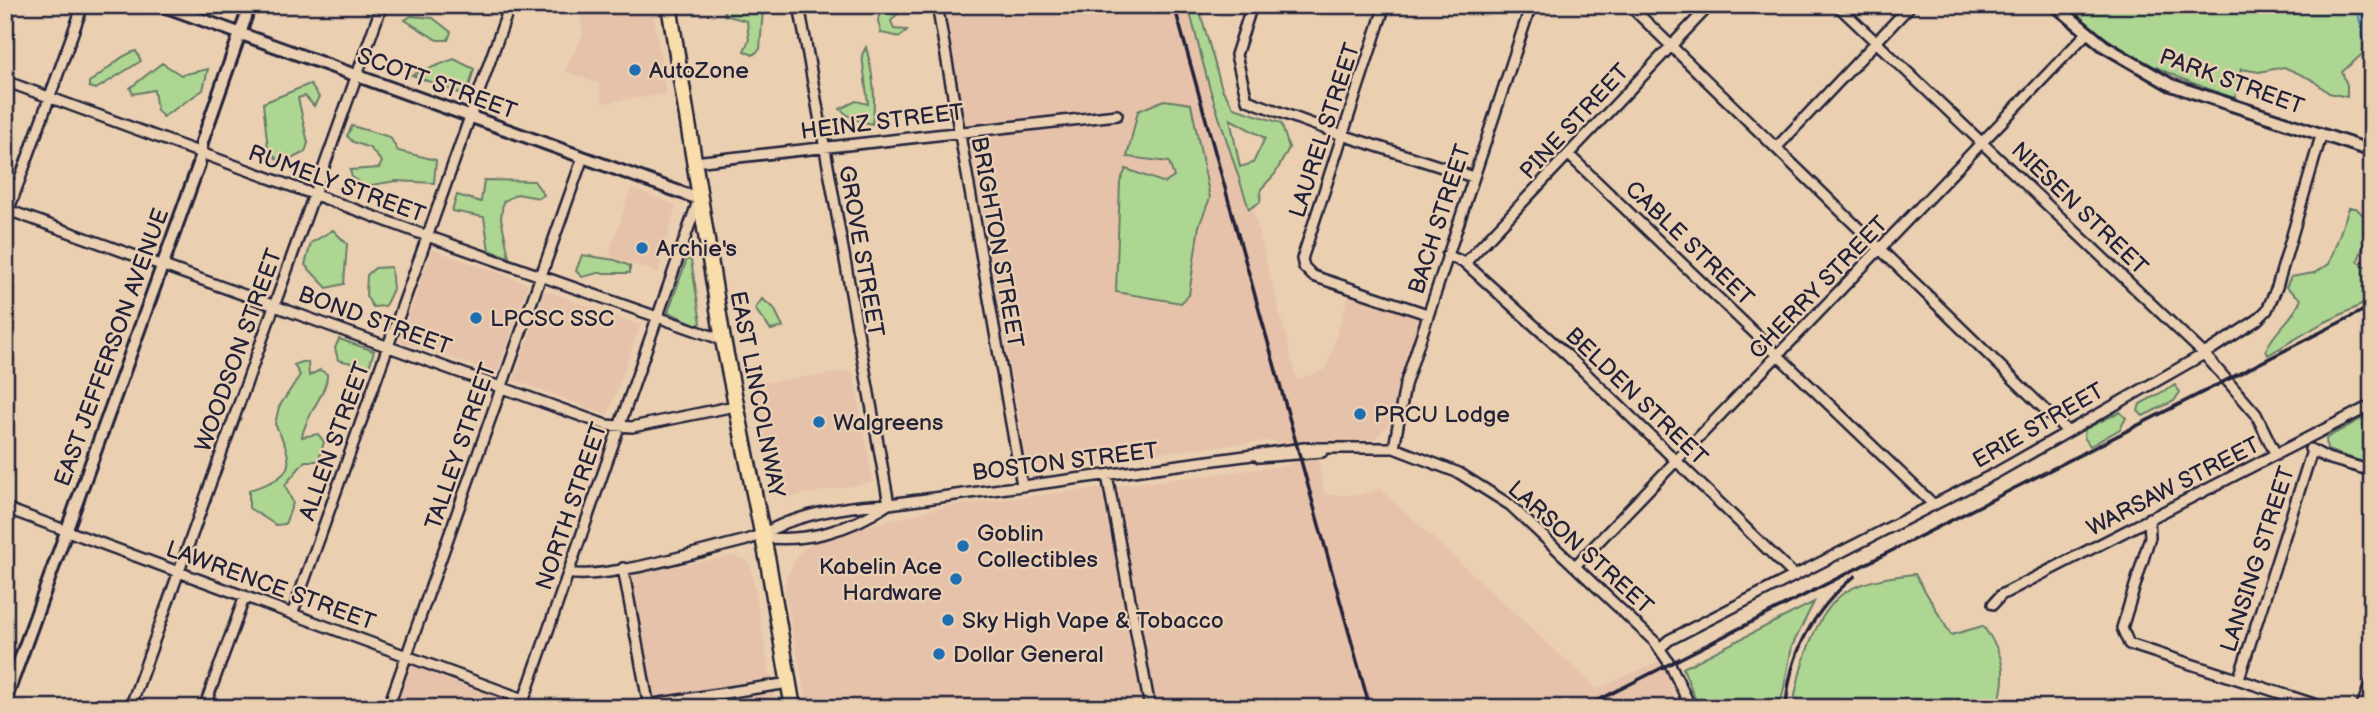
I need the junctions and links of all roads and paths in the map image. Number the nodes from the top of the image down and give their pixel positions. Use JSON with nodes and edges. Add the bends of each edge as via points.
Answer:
{"nodes":[{"id":1,"x":83,"y":5,"type":"edge"},
{"id":2,"x":161,"y":5,"type":"edge"},
{"id":3,"x":250,"y":5,"type":"edge"},
{"id":4,"x":382,"y":5,"type":"edge"},
{"id":5,"x":510,"y":5,"type":"edge"},
{"id":6,"x":670,"y":5,"type":"edge"},
{"id":7,"x":799,"y":5,"type":"edge"},
{"id":8,"x":937,"y":5,"type":"edge"},
{"id":9,"x":1252,"y":5,"type":"edge"},
{"id":10,"x":1385,"y":5,"type":"edge"},
{"id":11,"x":1531,"y":5,"type":"edge"},
{"id":12,"x":1629,"y":5,"type":"edge"},
{"id":13,"x":1710,"y":5,"type":"edge"},
{"id":14,"x":1837,"y":5,"type":"edge"},
{"id":15,"x":1911,"y":5,"type":"edge"},
{"id":16,"x":2055,"y":5,"type":"edge"},
{"id":17,"x":2087,"y":33,"type":"junction"},
{"id":18,"x":240,"y":34,"type":"junction"},
{"id":19,"x":1875,"y":42,"type":"junction"},
{"id":20,"x":1671,"y":47,"type":"junction"},
{"id":21,"x":357,"y":77,"type":"junction"},
{"id":22,"x":5,"y":81,"type":"edge"},
{"id":23,"x":50,"y":97,"type":"junction"},
{"id":24,"x":1117,"y":116,"type":"dead end"},
{"id":25,"x":469,"y":118,"type":"junction"},
{"id":26,"x":958,"y":132,"type":"junction"},
{"id":27,"x":1342,"y":135,"type":"junction"},
{"id":28,"x":2321,"y":136,"type":"junction"},
{"id":29,"x":1984,"y":142,"type":"junction"},
{"id":30,"x":823,"y":147,"type":"junction"},
{"id":31,"x":1776,"y":148,"type":"junction"},
{"id":32,"x":2372,"y":151,"type":"edge"},
{"id":33,"x":201,"y":152,"type":"junction"},
{"id":34,"x":1569,"y":155,"type":"junction"},
{"id":35,"x":583,"y":157,"type":"junction"},
{"id":36,"x":694,"y":162,"type":"junction"},
{"id":37,"x":1473,"y":177,"type":"junction"},
{"id":38,"x":315,"y":195,"type":"junction"},
{"id":39,"x":699,"y":199,"type":"junction"},
{"id":40,"x":6,"y":213,"type":"edge"},
{"id":41,"x":427,"y":236,"type":"junction"},
{"id":42,"x":1880,"y":250,"type":"junction"},
{"id":43,"x":1447,"y":256,"type":"junction"},
{"id":44,"x":1465,"y":263,"type":"junction"},
{"id":45,"x":162,"y":265,"type":"junction"},
{"id":46,"x":541,"y":275,"type":"junction"},
{"id":47,"x":276,"y":304,"type":"junction"},
{"id":48,"x":1427,"y":314,"type":"junction"},
{"id":49,"x":657,"y":317,"type":"junction"},
{"id":50,"x":723,"y":340,"type":"junction"},
{"id":51,"x":389,"y":346,"type":"junction"},
{"id":52,"x":1779,"y":354,"type":"junction"},
{"id":53,"x":2204,"y":354,"type":"junction"},
{"id":54,"x":501,"y":386,"type":"junction"},
{"id":55,"x":2372,"y":405,"type":"edge"},
{"id":56,"x":735,"y":406,"type":"junction"},
{"id":57,"x":620,"y":426,"type":"junction"},
{"id":58,"x":2067,"y":431,"type":"junction"},
{"id":59,"x":2306,"y":441,"type":"junction"},
{"id":60,"x":1394,"y":448,"type":"junction"},
{"id":61,"x":2312,"y":451,"type":"junction"},
{"id":62,"x":2276,"y":455,"type":"junction"},
{"id":63,"x":1678,"y":462,"type":"junction"},
{"id":64,"x":2372,"y":471,"type":"edge"},
{"id":65,"x":1107,"y":475,"type":"junction"},
{"id":66,"x":1022,"y":485,"type":"junction"},
{"id":67,"x":889,"y":504,"type":"junction"},
{"id":68,"x":1934,"y":505,"type":"junction"},
{"id":69,"x":5,"y":508,"type":"edge"},
{"id":70,"x":2149,"y":518,"type":"junction"},
{"id":71,"x":67,"y":531,"type":"junction"},
{"id":72,"x":762,"y":537,"type":"junction"},
{"id":73,"x":1576,"y":565,"type":"junction"},
{"id":74,"x":623,"y":568,"type":"junction"},
{"id":75,"x":179,"y":572,"type":"junction"},
{"id":76,"x":568,"y":573,"type":"junction"},
{"id":77,"x":1793,"y":574,"type":"junction"},
{"id":78,"x":245,"y":596,"type":"junction"},
{"id":79,"x":1993,"y":604,"type":"dead end"},
{"id":80,"x":293,"y":612,"type":"junction"},
{"id":81,"x":1660,"y":649,"type":"junction"},
{"id":82,"x":407,"y":655,"type":"junction"},
{"id":83,"x":2239,"y":678,"type":"junction"},
{"id":84,"x":2372,"y":680,"type":"edge"},
{"id":85,"x":789,"y":683,"type":"junction"},
{"id":86,"x":5,"y":701,"type":"edge"},
{"id":87,"x":522,"y":704,"type":"edge"},
{"id":88,"x":649,"y":706,"type":"edge"},
{"id":89,"x":130,"y":708,"type":"edge"},
{"id":90,"x":204,"y":708,"type":"edge"},
{"id":91,"x":388,"y":708,"type":"edge"},
{"id":92,"x":628,"y":708,"type":"edge"},
{"id":93,"x":793,"y":708,"type":"edge"},
{"id":94,"x":1150,"y":708,"type":"edge"},
{"id":95,"x":1691,"y":708,"type":"edge"},
{"id":96,"x":2326,"y":708,"type":"edge"},
{"id":97,"x":2361,"y":708,"type":"edge"}],
"edges":[{"from":1,"to":23,"type":"street"},
{"from":2,"to":18,"type":"street","name":"SCOTT STREET"},
{"from":3,"to":18,"type":"street","name":"EAST JEFFERSON AVENUE"},
{"from":4,"to":21,"type":"street","name":"WOODSON STREET"},
{"from":5,"to":25,"type":"street","name":"ALLEN STREET"},
{"from":6,"to":36,"type":"main road","name":"EAST LINCOLNWAY"},
{"from":7,"to":30,"type":"street","name":"GROVE STREET"},
{"from":8,"to":26,"type":"street","name":"BRIGHTON STREET"},
{"from":9,"to":27,"type":"street","via":[[1236,55],[1247,100]]},
{"from":10,"to":27,"type":"street","name":"LAUREL STREET"},
{"from":11,"to":37,"type":"street","name":"BACH STREET"},
{"from":12,"to":20,"type":"street"},
{"from":13,"to":20,"type":"street","name":"PINE STREET"},
{"from":14,"to":19,"type":"street","name":"NIESEN STREET"},
{"from":15,"to":19,"type":"street"},
{"from":16,"to":17,"type":"street","name":"PARK STREET"},
{"from":17,"to":28,"type":"street","name":"PARK STREET","via":[[2135,67],[2171,85]]},
{"from":17,"to":29,"type":"street","name":"CHERRY STREET"},
{"from":18,"to":21,"type":"street","name":"SCOTT STREET"},
{"from":18,"to":33,"type":"street","name":"EAST JEFFERSON AVENUE"},
{"from":19,"to":29,"type":"street","name":"NIESEN STREET"},
{"from":19,"to":31,"type":"street"},
{"from":20,"to":31,"type":"street"},
{"from":20,"to":34,"type":"street","name":"PINE STREET"},
{"from":21,"to":25,"type":"street","name":"SCOTT STREET"},
{"from":21,"to":38,"type":"street","name":"WOODSON STREET"},
{"from":22,"to":23,"type":"street","name":"RUMELY STREET"},
{"from":23,"to":33,"type":"street","name":"RUMELY STREET"},
{"from":23,"to":40,"type":"street"},
{"from":24,"to":26,"type":"street","name":"HEINZ STREET"},
{"from":25,"to":35,"type":"street","name":"SCOTT STREET"},
{"from":25,"to":41,"type":"street","name":"ALLEN STREET"},
{"from":26,"to":30,"type":"street","name":"HEINZ STREET"},
{"from":26,"to":66,"type":"street","name":"BRIGHTON STREET"},
{"from":27,"to":37,"type":"street"},
{"from":27,"to":48,"type":"street","name":"LAUREL STREET","via":[[1304,251],[1304,267],[1313,276]]},
{"from":28,"to":32,"type":"street","name":"PARK STREET"},
{"from":28,"to":53,"type":"street","name":"ERIE STREET","via":[[2267,310]]},
{"from":29,"to":42,"type":"street","name":"CHERRY STREET"},
{"from":29,"to":53,"type":"street","name":"NIESEN STREET"},
{"from":30,"to":36,"type":"street","name":"HEINZ STREET"},
{"from":30,"to":67,"type":"street","name":"GROVE STREET"},
{"from":31,"to":42,"type":"street"},
{"from":33,"to":38,"type":"street","name":"RUMELY STREET"},
{"from":33,"to":45,"type":"street","name":"EAST JEFFERSON AVENUE"},
{"from":34,"to":44,"type":"street","name":"PINE STREET"},
{"from":34,"to":52,"type":"street","name":"CABLE STREET"},
{"from":35,"to":39,"type":"street","name":"SCOTT STREET"},
{"from":35,"to":46,"type":"street","name":"TALLEY STREET"},
{"from":36,"to":39,"type":"main road","name":"EAST LINCOLNWAY"},
{"from":37,"to":43,"type":"street","name":"BACH STREET"},
{"from":38,"to":41,"type":"street","name":"RUMELY STREET"},
{"from":38,"to":47,"type":"street","name":"WOODSON STREET"},
{"from":39,"to":49,"type":"street","name":"NORTH STREET"},
{"from":39,"to":50,"type":"main road","name":"EAST LINCOLNWAY"},
{"from":40,"to":45,"type":"street","name":"BOND STREET"},
{"from":41,"to":46,"type":"street","name":"RUMELY STREET"},
{"from":41,"to":51,"type":"street","name":"ALLEN STREET"},
{"from":42,"to":52,"type":"street","name":"CHERRY STREET"},
{"from":42,"to":58,"type":"street"},
{"from":43,"to":44,"type":"street","name":"BELDEN STREET"},
{"from":43,"to":48,"type":"street","name":"BACH STREET"},
{"from":44,"to":63,"type":"street","name":"BELDEN STREET"},
{"from":45,"to":47,"type":"street","name":"BOND STREET"},
{"from":45,"to":71,"type":"street","name":"EAST JEFFERSON AVENUE"},
{"from":46,"to":49,"type":"street","name":"RUMELY STREET"},
{"from":46,"to":54,"type":"street","name":"TALLEY STREET"},
{"from":47,"to":51,"type":"street","name":"BOND STREET"},
{"from":47,"to":75,"type":"street","name":"WOODSON STREET"},
{"from":48,"to":60,"type":"street","name":"BACH STREET","via":[[1402,395]]},
{"from":49,"to":50,"type":"street"},
{"from":49,"to":57,"type":"street","name":"NORTH STREET"},
{"from":50,"to":56,"type":"main road","name":"EAST LINCOLNWAY"},
{"from":51,"to":54,"type":"street","name":"BOND STREET"},
{"from":51,"to":80,"type":"street","name":"ALLEN STREET"},
{"from":52,"to":63,"type":"street","name":"CHERRY STREET"},
{"from":52,"to":68,"type":"street","name":"CABLE STREET"},
{"from":53,"to":58,"type":"street","name":"ERIE STREET"},
{"from":53,"to":62,"type":"street","name":"NIESEN STREET","via":[[2256,414]]},
{"from":54,"to":57,"type":"street","name":"BOND STREET","via":[[606,425]]},
{"from":54,"to":82,"type":"street","name":"TALLEY STREET"},
{"from":55,"to":59,"type":"street","name":"WARSAW STREET"},
{"from":56,"to":57,"type":"street","name":"BOND STREET"},
{"from":56,"to":72,"type":"main road","name":"EAST LINCOLNWAY"},
{"from":57,"to":76,"type":"street","name":"NORTH STREET"},
{"from":58,"to":68,"type":"street","name":"ERIE STREET"},
{"from":59,"to":61,"type":"street"},
{"from":59,"to":62,"type":"street","name":"WARSAW STREET"},
{"from":60,"to":65,"type":"street","name":"BOSTON STREET","via":[[1342,448]]},
{"from":60,"to":73,"type":"street","name":"LARSON STREET","via":[[1459,473],[1497,495]]},
{"from":61,"to":64,"type":"street"},
{"from":61,"to":83,"type":"street","name":"LANSING STREET"},
{"from":62,"to":70,"type":"street","name":"WARSAW STREET"},
{"from":63,"to":73,"type":"street","name":"CHERRY STREET"},
{"from":63,"to":77,"type":"street","name":"BELDEN STREET"},
{"from":65,"to":66,"type":"street","name":"BOSTON STREET"},
{"from":65,"to":94,"type":"street"},
{"from":66,"to":67,"type":"street","name":"BOSTON STREET"},
{"from":67,"to":72,"type":"street","name":"BOSTON STREET","via":[[853,506],[786,523]]},
{"from":67,"to":72,"type":"street","name":"BOSTON STREET","via":[[839,529],[789,541]]},
{"from":68,"to":77,"type":"street","name":"ERIE STREET"},
{"from":69,"to":71,"type":"street","name":"LAWRENCE STREET"},
{"from":70,"to":79,"type":"street","name":"WARSAW STREET","via":[[2001,595]]},
{"from":70,"to":83,"type":"street","via":[[2150,537],[2122,628],[2126,641],[2138,649]]},
{"from":71,"to":75,"type":"street","name":"LAWRENCE STREET"},
{"from":71,"to":86,"type":"street","name":"EAST JEFFERSON AVENUE"},
{"from":72,"to":74,"type":"street","name":"BOSTON STREET"},
{"from":72,"to":85,"type":"main road","name":"EAST LINCOLNWAY"},
{"from":73,"to":81,"type":"street","name":"LARSON STREET"},
{"from":74,"to":76,"type":"street","name":"BOSTON STREET","via":[[580,576]]},
{"from":74,"to":88,"type":"street"},
{"from":75,"to":78,"type":"street","name":"LAWRENCE STREET"},
{"from":75,"to":89,"type":"street","name":"WOODSON STREET"},
{"from":76,"to":87,"type":"street","name":"NORTH STREET"},
{"from":77,"to":81,"type":"street","name":"ERIE STREET"},
{"from":78,"to":80,"type":"street","name":"LAWRENCE STREET"},
{"from":78,"to":90,"type":"street"},
{"from":80,"to":82,"type":"street","name":"LAWRENCE STREET"},
{"from":81,"to":95,"type":"street","name":"LARSON STREET"},
{"from":82,"to":87,"type":"street","name":"LAWRENCE STREET"},
{"from":82,"to":91,"type":"street","name":"TALLEY STREET"},
{"from":83,"to":96,"type":"street"},
{"from":84,"to":97,"type":"street"},
{"from":85,"to":88,"type":"street"},
{"from":85,"to":93,"type":"main road","name":"EAST LINCOLNWAY"},
{"from":88,"to":92,"type":"street"}]}
